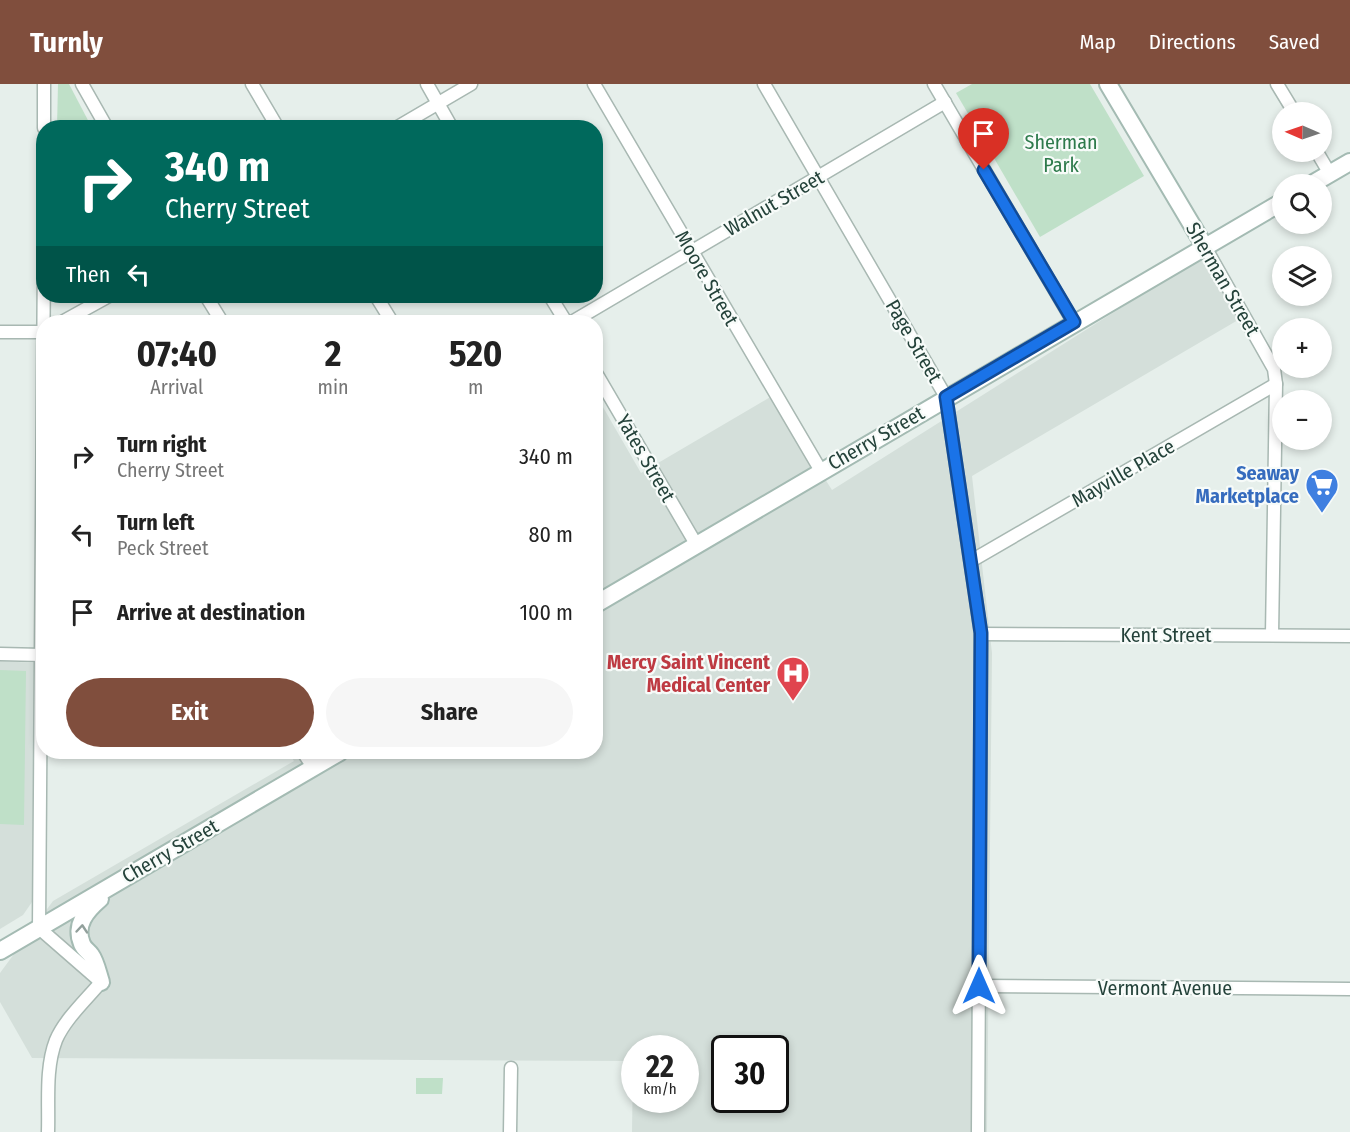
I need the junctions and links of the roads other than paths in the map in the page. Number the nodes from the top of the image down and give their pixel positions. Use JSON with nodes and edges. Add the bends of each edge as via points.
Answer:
{"nodes":[{"id":1,"x":44,"y":84,"type":"edge"},
{"id":2,"x":82,"y":84,"type":"edge"},
{"id":3,"x":252,"y":84,"type":"edge"},
{"id":4,"x":427,"y":84,"type":"edge"},
{"id":5,"x":471,"y":84,"type":"edge"},
{"id":6,"x":594,"y":84,"type":"edge"},
{"id":7,"x":764,"y":84,"type":"edge"},
{"id":8,"x":934,"y":84,"type":"edge"},
{"id":9,"x":1108,"y":84,"type":"edge"},
{"id":10,"x":1277,"y":84,"type":"edge"},
{"id":11,"x":945,"y":102,"type":"junction"},
{"id":12,"x":1288,"y":102,"type":"edge"},
{"id":13,"x":438,"y":103,"type":"junction"},
{"id":14,"x":44,"y":120,"type":"edge"},
{"id":15,"x":102,"y":120,"type":"edge"},
{"id":16,"x":273,"y":120,"type":"edge"},
{"id":17,"x":409,"y":120,"type":"edge"},
{"id":18,"x":448,"y":120,"type":"edge"},
{"id":19,"x":1323,"y":162,"type":"edge"},
{"id":20,"x":1350,"y":162,"type":"edge"},
{"id":21,"x":1330,"y":174,"type":"joint"},
{"id":22,"x":819,"y":177,"type":"junction"},
{"id":23,"x":1272,"y":208,"type":"edge"},
{"id":24,"x":1205,"y":246,"type":"junction"},
{"id":25,"x":692,"y":251,"type":"junction"},
{"id":26,"x":96,"y":303,"type":"edge"},
{"id":27,"x":75,"y":315,"type":"edge"},
{"id":28,"x":584,"y":315,"type":"edge"},
{"id":29,"x":1074,"y":322,"type":"junction"},
{"id":30,"x":0,"y":332,"type":"edge"},
{"id":31,"x":36,"y":332,"type":"edge"},
{"id":32,"x":1276,"y":384,"type":"junction"},
{"id":33,"x":603,"y":385,"type":"edge"},
{"id":34,"x":946,"y":397,"type":"junction"},
{"id":35,"x":820,"y":471,"type":"junction"},
{"id":36,"x":696,"y":544,"type":"junction"},
{"id":37,"x":971,"y":561,"type":"junction"},
{"id":38,"x":603,"y":600,"type":"edge"},
{"id":39,"x":981,"y":633,"type":"junction"},
{"id":40,"x":1272,"y":635,"type":"junction"},
{"id":41,"x":1350,"y":636,"type":"edge"},
{"id":42,"x":0,"y":654,"type":"edge"},
{"id":43,"x":36,"y":655,"type":"edge"},
{"id":44,"x":41,"y":759,"type":"edge"},
{"id":45,"x":308,"y":759,"type":"edge"},
{"id":46,"x":327,"y":759,"type":"edge"},
{"id":47,"x":313,"y":767,"type":"junction"},
{"id":48,"x":122,"y":879,"type":"junction"},
{"id":49,"x":39,"y":928,"type":"junction"},
{"id":50,"x":0,"y":951,"type":"edge"},
{"id":51,"x":101,"y":982,"type":"junction"},
{"id":52,"x":979,"y":986,"type":"junction"},
{"id":53,"x":1350,"y":989,"type":"edge"},
{"id":54,"x":511,"y":1068,"type":"dead end"},
{"id":55,"x":48,"y":1132,"type":"edge"},
{"id":56,"x":510,"y":1132,"type":"edge"},
{"id":57,"x":978,"y":1132,"type":"edge"}],
"edges":[{"from":1,"to":14,"type":"street"},
{"from":2,"to":15,"type":"street"},
{"from":3,"to":16,"type":"street"},
{"from":4,"to":13,"type":"street"},
{"from":5,"to":13,"type":"street"},
{"from":6,"to":25,"type":"street","name":"Moore Street"},
{"from":7,"to":22,"type":"street","name":"Page Street"},
{"from":8,"to":11,"type":"street"},
{"from":9,"to":24,"type":"main road","name":"Sherman Street"},
{"from":10,"to":12,"type":"street"},
{"from":11,"to":22,"type":"street","name":"Walnut Street"},
{"from":11,"to":29,"type":"street"},
{"from":13,"to":17,"type":"street"},
{"from":13,"to":18,"type":"street"},
{"from":19,"to":21,"type":"street"},
{"from":20,"to":21,"type":"main road"},
{"from":22,"to":25,"type":"street","name":"Walnut Street"},
{"from":22,"to":34,"type":"street","name":"Page Street"},
{"from":23,"to":24,"type":"main road","name":"Cherry Street"},
{"from":24,"to":29,"type":"main road","name":"Cherry Street"},
{"from":24,"to":32,"type":"street","name":"Sherman Street","via":[[1274,369]]},
{"from":25,"to":28,"type":"street","name":"Walnut Street"},
{"from":25,"to":35,"type":"street","name":"Moore Street"},
{"from":26,"to":27,"type":"street"},
{"from":29,"to":34,"type":"main road","name":"Cherry Street"},
{"from":30,"to":31,"type":"street"},
{"from":32,"to":37,"type":"street","name":"Mayville Place"},
{"from":32,"to":40,"type":"street","name":"Sherman Street"},
{"from":33,"to":36,"type":"street","name":"Yates Street"},
{"from":34,"to":35,"type":"main road","name":"Cherry Street"},
{"from":34,"to":37,"type":"street","name":"Page Street"},
{"from":35,"to":36,"type":"main road","name":"Cherry Street"},
{"from":36,"to":38,"type":"main road","name":"Cherry Street"},
{"from":37,"to":39,"type":"street","name":"Page Street"},
{"from":39,"to":40,"type":"street","name":"Kent Street"},
{"from":39,"to":52,"type":"street","name":"Page Street"},
{"from":40,"to":41,"type":"street","name":"Kent Street"},
{"from":42,"to":43,"type":"street"},
{"from":44,"to":49,"type":"street"},
{"from":45,"to":47,"type":"street"},
{"from":46,"to":47,"type":"main road","name":"Cherry Street"},
{"from":47,"to":48,"type":"main road","name":"Cherry Street"},
{"from":48,"to":49,"type":"main road","name":"Cherry Street"},
{"from":51,"to":48,"type":"main road","one_way":true,"via":[[91,955],[82,944],[81,923],[86,912]]},
{"from":49,"to":50,"type":"main road","name":"Cherry Street"},
{"from":49,"to":51,"type":"street"},
{"from":51,"to":55,"type":"street","via":[[56,1040]]},
{"from":52,"to":53,"type":"street","name":"Vermont Avenue"},
{"from":52,"to":57,"type":"street","name":"Page Street"},
{"from":54,"to":56,"type":"street"}]}
